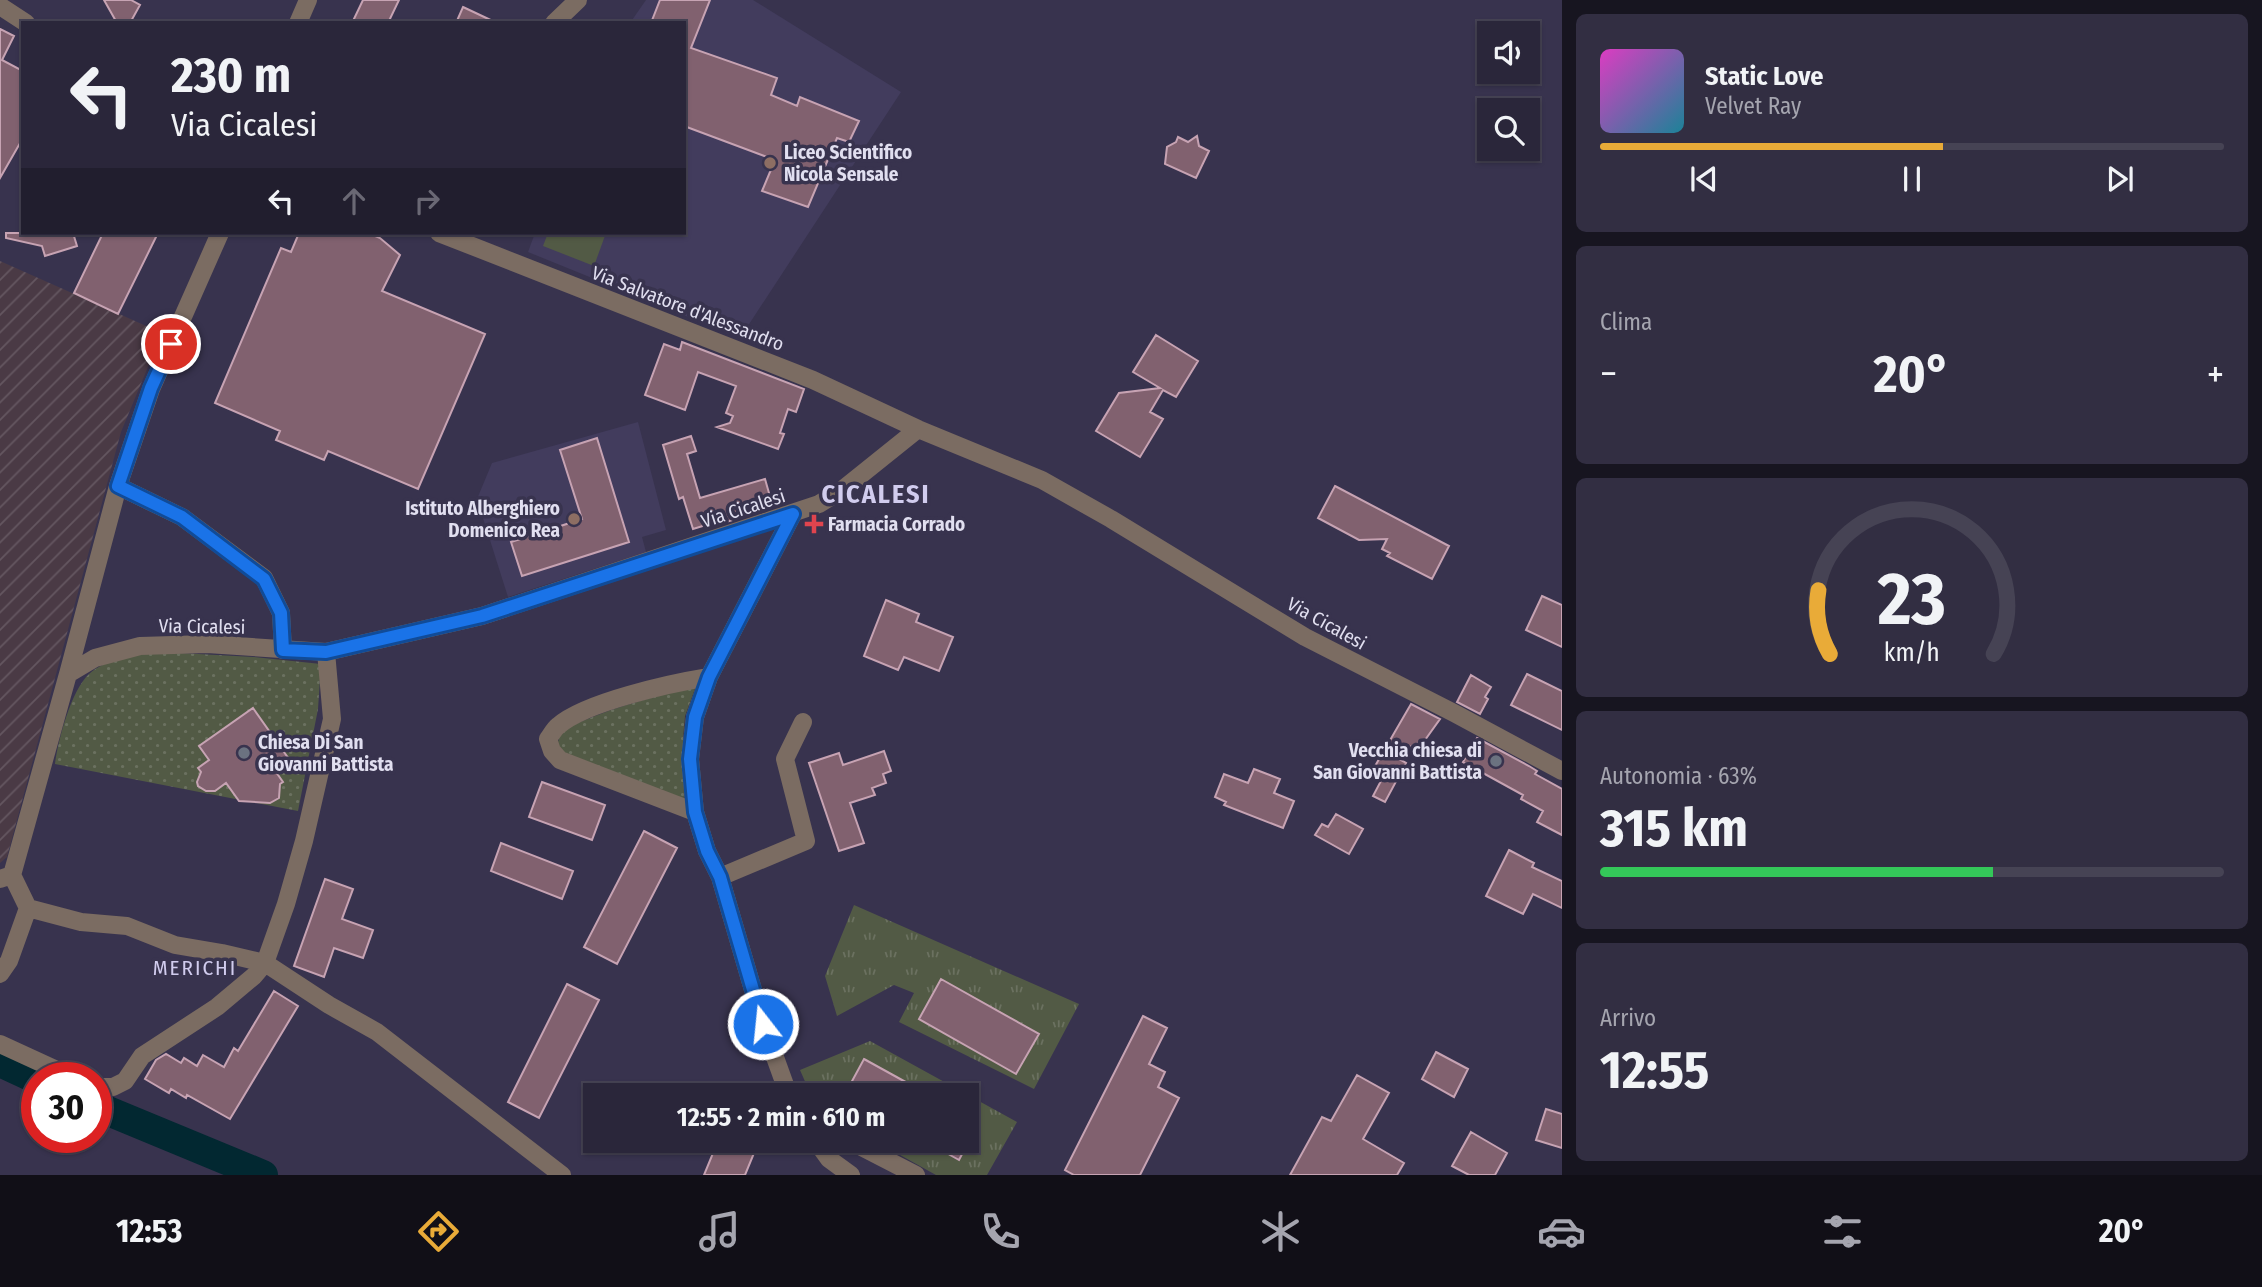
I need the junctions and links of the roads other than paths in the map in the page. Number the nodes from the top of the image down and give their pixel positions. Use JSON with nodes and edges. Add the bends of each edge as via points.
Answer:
{"nodes":[{"id":1,"x":308,"y":0,"type":"edge"},
{"id":2,"x":579,"y":0,"type":"edge"},
{"id":3,"x":0,"y":6,"type":"edge"},
{"id":4,"x":23,"y":21,"type":"edge"},
{"id":5,"x":299,"y":21,"type":"edge"},
{"id":6,"x":556,"y":21,"type":"edge"},
{"id":7,"x":219,"y":235,"type":"edge"},
{"id":8,"x":444,"y":235,"type":"edge"},
{"id":9,"x":918,"y":429,"type":"junction"},
{"id":10,"x":118,"y":486,"type":"junction"},
{"id":11,"x":793,"y":514,"type":"junction"},
{"id":12,"x":79,"y":634,"type":"junction"},
{"id":13,"x":283,"y":650,"type":"junction"},
{"id":14,"x":326,"y":652,"type":"junction"},
{"id":15,"x":105,"y":654,"type":"junction"},
{"id":16,"x":68,"y":674,"type":"junction"},
{"id":17,"x":709,"y":677,"type":"junction"},
{"id":18,"x":803,"y":722,"type":"dead end"},
{"id":19,"x":1562,"y":771,"type":"edge"},
{"id":20,"x":695,"y":812,"type":"junction"},
{"id":21,"x":6,"y":877,"type":"edge"},
{"id":22,"x":720,"y":877,"type":"junction"},
{"id":23,"x":28,"y":908,"type":"junction"},
{"id":24,"x":265,"y":963,"type":"junction"},
{"id":25,"x":0,"y":974,"type":"edge"},
{"id":26,"x":0,"y":1044,"type":"edge"},
{"id":27,"x":39,"y":1062,"type":"edge"},
{"id":28,"x":784,"y":1083,"type":"edge"},
{"id":29,"x":112,"y":1087,"type":"edge"},
{"id":30,"x":825,"y":1153,"type":"edge"},
{"id":31,"x":873,"y":1153,"type":"edge"},
{"id":32,"x":562,"y":1175,"type":"edge"},
{"id":33,"x":850,"y":1175,"type":"edge"},
{"id":34,"x":916,"y":1175,"type":"edge"}],
"edges":[{"from":1,"to":5,"type":"street"},
{"from":2,"to":6,"type":"street"},
{"from":3,"to":4,"type":"street"},
{"from":7,"to":10,"type":"street","via":[[151,388]]},
{"from":8,"to":9,"type":"street","name":"Via Salvatore d'Alessandro","via":[[813,380]]},
{"from":9,"to":11,"type":"street","name":"Via Cicalesi","via":[[842,490]]},
{"from":9,"to":19,"type":"street","name":"Via Cicalesi","via":[[1042,480],[1305,637]]},
{"from":10,"to":12,"type":"street"},
{"from":10,"to":13,"type":"street","via":[[182,517],[264,579],[281,613]]},
{"from":11,"to":14,"type":"street","name":"Via Cicalesi","via":[[482,616]]},
{"from":11,"to":17,"type":"street"},
{"from":12,"to":15,"type":"street"},
{"from":12,"to":16,"type":"street"},
{"from":13,"to":14,"type":"street","name":"Via Cicalesi"},
{"from":13,"to":15,"type":"street","name":"Via Cicalesi","via":[[207,644],[140,646]]},
{"from":14,"to":24,"type":"street","via":[[332,719],[300,854]]},
{"from":15,"to":16,"type":"street","name":"Via Cicalesi"},
{"from":16,"to":21,"type":"street"},
{"from":17,"to":20,"type":"street","via":[[695,717],[690,759]]},
{"from":17,"to":20,"type":"street","via":[[631,694],[582,712],[557,726],[548,739],[560,760]]},
{"from":18,"to":22,"type":"street","via":[[785,760],[806,841]]},
{"from":20,"to":22,"type":"street"},
{"from":21,"to":23,"type":"street"},
{"from":22,"to":28,"type":"street"},
{"from":23,"to":24,"type":"street","via":[[81,922],[128,926],[175,945]]},
{"from":23,"to":25,"type":"street"},
{"from":24,"to":29,"type":"street","via":[[217,1007],[142,1056],[125,1081]]},
{"from":24,"to":32,"type":"street","via":[[377,1032]]},
{"from":26,"to":27,"type":"street"},
{"from":30,"to":33,"type":"street"},
{"from":31,"to":34,"type":"street"}]}
